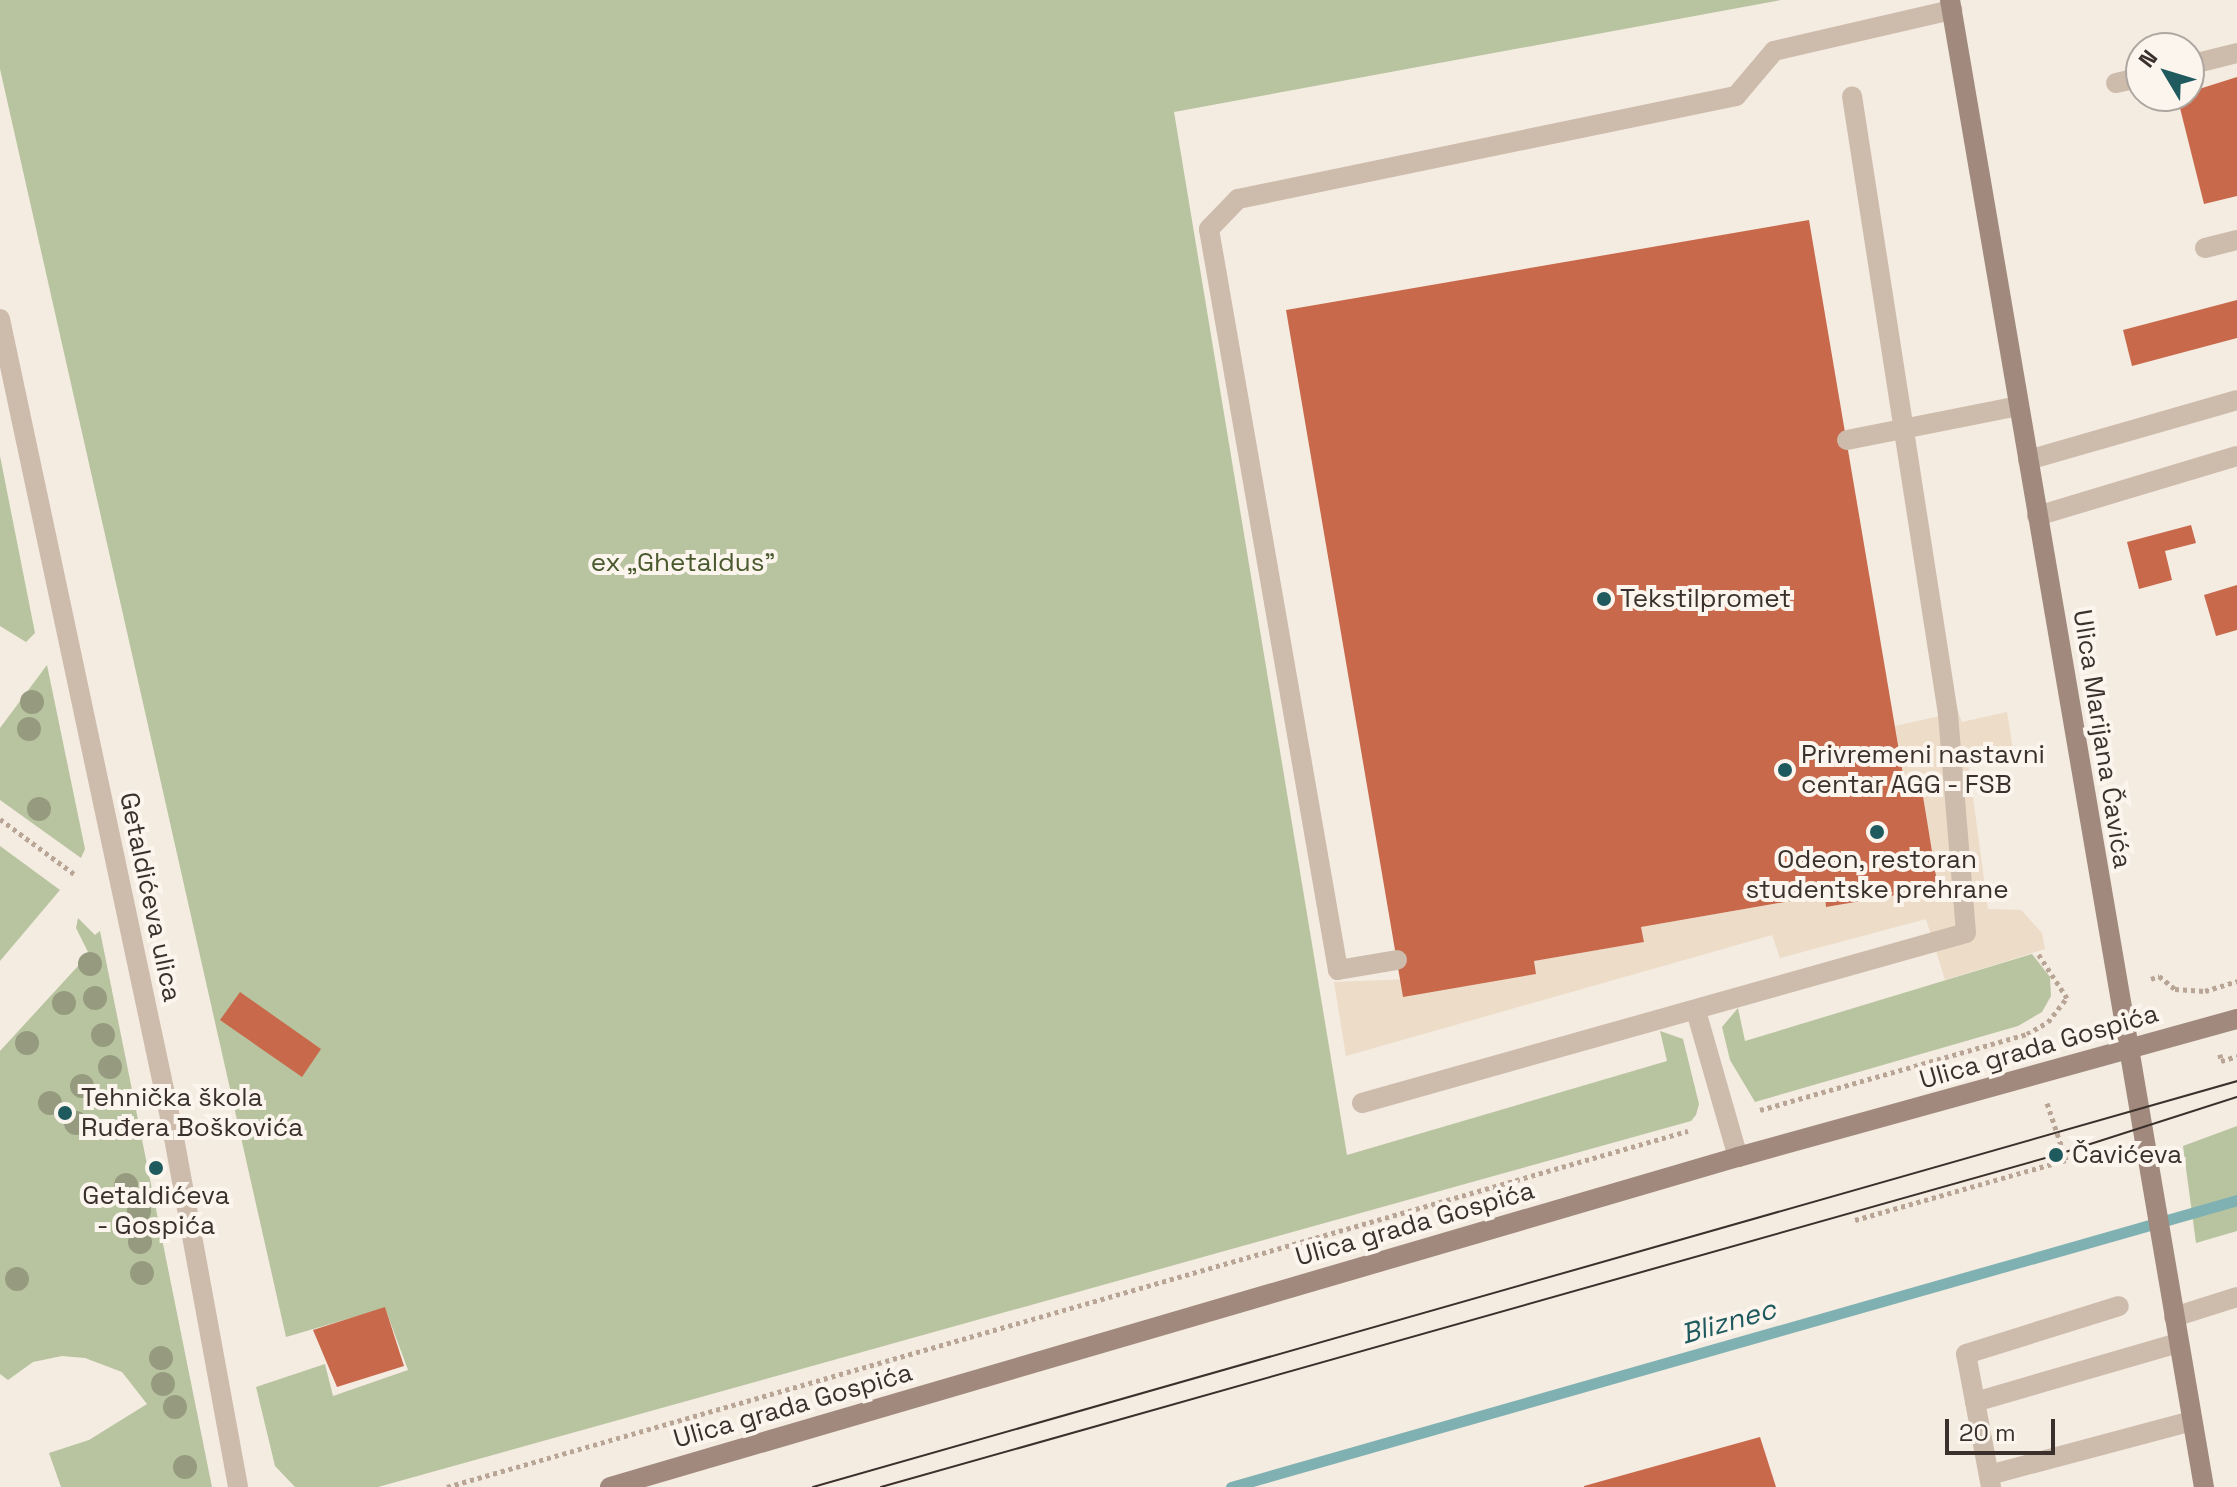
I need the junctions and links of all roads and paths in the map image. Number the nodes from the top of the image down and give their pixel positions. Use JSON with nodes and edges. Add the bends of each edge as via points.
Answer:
{"nodes":[{"id":1,"x":1951,"y":5,"type":"edge"},
{"id":2,"x":2237,"y":53,"type":"edge"},
{"id":3,"x":2205,"y":61,"type":"edge"},
{"id":4,"x":2125,"y":81,"type":"edge"},
{"id":5,"x":2116,"y":83,"type":"dead end"},
{"id":6,"x":1852,"y":96,"type":"dead end"},
{"id":7,"x":2237,"y":240,"type":"edge"},
{"id":8,"x":2205,"y":248,"type":"dead end"},
{"id":9,"x":0,"y":319,"type":"edge"},
{"id":10,"x":2237,"y":400,"type":"edge"},
{"id":11,"x":2019,"y":406,"type":"junction"},
{"id":12,"x":1906,"y":426,"type":"junction"},
{"id":13,"x":1847,"y":440,"type":"dead end"},
{"id":14,"x":2237,"y":456,"type":"edge"},
{"id":15,"x":2028,"y":460,"type":"junction"},
{"id":16,"x":2037,"y":516,"type":"junction"},
{"id":17,"x":0,"y":819,"type":"edge"},
{"id":18,"x":74,"y":874,"type":"dead end"},
{"id":19,"x":2037,"y":952,"type":"dead end"},
{"id":20,"x":1397,"y":960,"type":"dead end"},
{"id":21,"x":2151,"y":979,"type":"dead end"},
{"id":22,"x":2237,"y":981,"type":"edge"},
{"id":23,"x":1696,"y":1011,"type":"junction"},
{"id":24,"x":2237,"y":1019,"type":"edge"},
{"id":25,"x":2127,"y":1049,"type":"junction"},
{"id":26,"x":2220,"y":1054,"type":"dead end"},
{"id":27,"x":2237,"y":1056,"type":"edge"},
{"id":28,"x":1362,"y":1103,"type":"dead end"},
{"id":29,"x":2047,"y":1103,"type":"dead end"},
{"id":30,"x":1760,"y":1110,"type":"dead end"},
{"id":31,"x":1688,"y":1131,"type":"dead end"},
{"id":32,"x":1738,"y":1157,"type":"junction"},
{"id":33,"x":1855,"y":1220,"type":"dead end"},
{"id":34,"x":2237,"y":1297,"type":"edge"},
{"id":35,"x":2119,"y":1306,"type":"dead end"},
{"id":36,"x":2174,"y":1317,"type":"junction"},
{"id":37,"x":2178,"y":1343,"type":"junction"},
{"id":38,"x":1975,"y":1402,"type":"junction"},
{"id":39,"x":2192,"y":1421,"type":"junction"},
{"id":40,"x":1990,"y":1481,"type":"edge"},
{"id":41,"x":238,"y":1487,"type":"edge"},
{"id":42,"x":447,"y":1487,"type":"edge"},
{"id":43,"x":610,"y":1487,"type":"edge"},
{"id":44,"x":2204,"y":1487,"type":"edge"}],
"edges":[{"from":1,"to":11,"type":"street","name":"Ulica Marijana Čavića"},
{"from":1,"to":20,"type":"street","via":[[1774,51],[1736,96],[1238,199],[1209,229],[1338,970]]},
{"from":2,"to":3,"type":"street"},
{"from":4,"to":5,"type":"street"},
{"from":6,"to":12,"type":"street"},
{"from":7,"to":8,"type":"street"},
{"from":9,"to":41,"type":"street","name":"Getaldićeva ulica","via":[[172,1127]]},
{"from":10,"to":15,"type":"street"},
{"from":11,"to":12,"type":"street"},
{"from":11,"to":15,"type":"street","name":"Ulica Marijana Čavića"},
{"from":12,"to":13,"type":"street"},
{"from":12,"to":23,"type":"street","via":[[1948,714],[1966,933]]},
{"from":14,"to":16,"type":"street"},
{"from":15,"to":16,"type":"street","name":"Ulica Marijana Čavića"},
{"from":16,"to":25,"type":"street","name":"Ulica Marijana Čavića"},
{"from":17,"to":18,"type":"path"},
{"from":19,"to":30,"type":"path","via":[[2067,998],[2048,1022],[2027,1034]]},
{"from":21,"to":22,"type":"path","via":[[2159,976],[2175,989],[2205,991]]},
{"from":23,"to":28,"type":"street"},
{"from":23,"to":32,"type":"street"},
{"from":24,"to":25,"type":"street","name":"Ulica grada Gospića"},
{"from":25,"to":32,"type":"street","name":"Ulica grada Gospića"},
{"from":25,"to":36,"type":"street","name":"Ulica Marijana Čavića"},
{"from":26,"to":27,"type":"path","via":[[2221,1061]]},
{"from":29,"to":33,"type":"path","via":[[2066,1160]]},
{"from":31,"to":42,"type":"path"},
{"from":32,"to":43,"type":"street","name":"Ulica grada Gospića"},
{"from":34,"to":36,"type":"street"},
{"from":35,"to":38,"type":"street","via":[[1966,1354]]},
{"from":36,"to":37,"type":"street","name":"Ulica Marijana Čavića"},
{"from":37,"to":38,"type":"street"},
{"from":37,"to":39,"type":"street","name":"Ulica Marijana Čavića"},
{"from":38,"to":40,"type":"street"},
{"from":39,"to":40,"type":"street"},
{"from":39,"to":44,"type":"street","name":"Ulica Marijana Čavića"}]}
